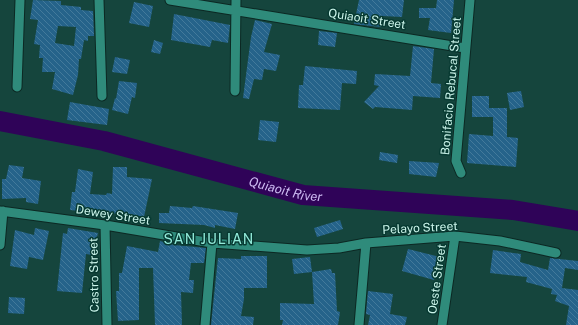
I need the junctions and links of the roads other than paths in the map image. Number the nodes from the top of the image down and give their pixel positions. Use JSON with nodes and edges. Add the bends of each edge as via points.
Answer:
{"nodes":[{"id":1,"x":20,"y":0,"type":"edge"},
{"id":2,"x":99,"y":0,"type":"edge"},
{"id":3,"x":170,"y":0,"type":"edge"},
{"id":4,"x":236,"y":0,"type":"edge"},
{"id":5,"x":470,"y":0,"type":"edge"},
{"id":6,"x":236,"y":10,"type":"junction"},
{"id":7,"x":465,"y":48,"type":"junction"},
{"id":8,"x":17,"y":87,"type":"dead end"},
{"id":9,"x":235,"y":90,"type":"dead end"},
{"id":10,"x":102,"y":96,"type":"dead end"},
{"id":11,"x":461,"y":173,"type":"dead end"},
{"id":12,"x":2,"y":211,"type":"edge"},
{"id":13,"x":105,"y":225,"type":"junction"},
{"id":14,"x":455,"y":236,"type":"junction"},
{"id":15,"x":212,"y":243,"type":"junction"},
{"id":16,"x":366,"y":243,"type":"junction"},
{"id":17,"x":0,"y":245,"type":"edge"},
{"id":18,"x":556,"y":253,"type":"dead end"},
{"id":19,"x":107,"y":325,"type":"edge"},
{"id":20,"x":205,"y":325,"type":"edge"},
{"id":21,"x":359,"y":325,"type":"edge"},
{"id":22,"x":442,"y":325,"type":"edge"}],
"edges":[{"from":1,"to":8,"type":"street"},
{"from":2,"to":10,"type":"street"},
{"from":3,"to":6,"type":"street","name":"Quiaoit Street"},
{"from":4,"to":6,"type":"street"},
{"from":5,"to":7,"type":"street","name":"Bonifacio Rebucal Street"},
{"from":6,"to":7,"type":"street","name":"Quiaoit Street"},
{"from":6,"to":9,"type":"street"},
{"from":7,"to":11,"type":"street","name":"Bonifacio Rebucal Street","via":[[456,161]]},
{"from":12,"to":13,"type":"street","name":"Dewey Street"},
{"from":12,"to":17,"type":"street"},
{"from":13,"to":15,"type":"street","name":"Dewey Street"},
{"from":13,"to":19,"type":"street","name":"Castro Street"},
{"from":14,"to":16,"type":"street","name":"Pelayo Street"},
{"from":14,"to":18,"type":"street","name":"Pelayo Street","via":[[500,241]]},
{"from":14,"to":22,"type":"street","name":"Oeste Street"},
{"from":15,"to":16,"type":"street","name":"Dewey Street","via":[[307,250]]},
{"from":15,"to":20,"type":"street"},
{"from":16,"to":21,"type":"street","name":"Pelayo Street"}]}
